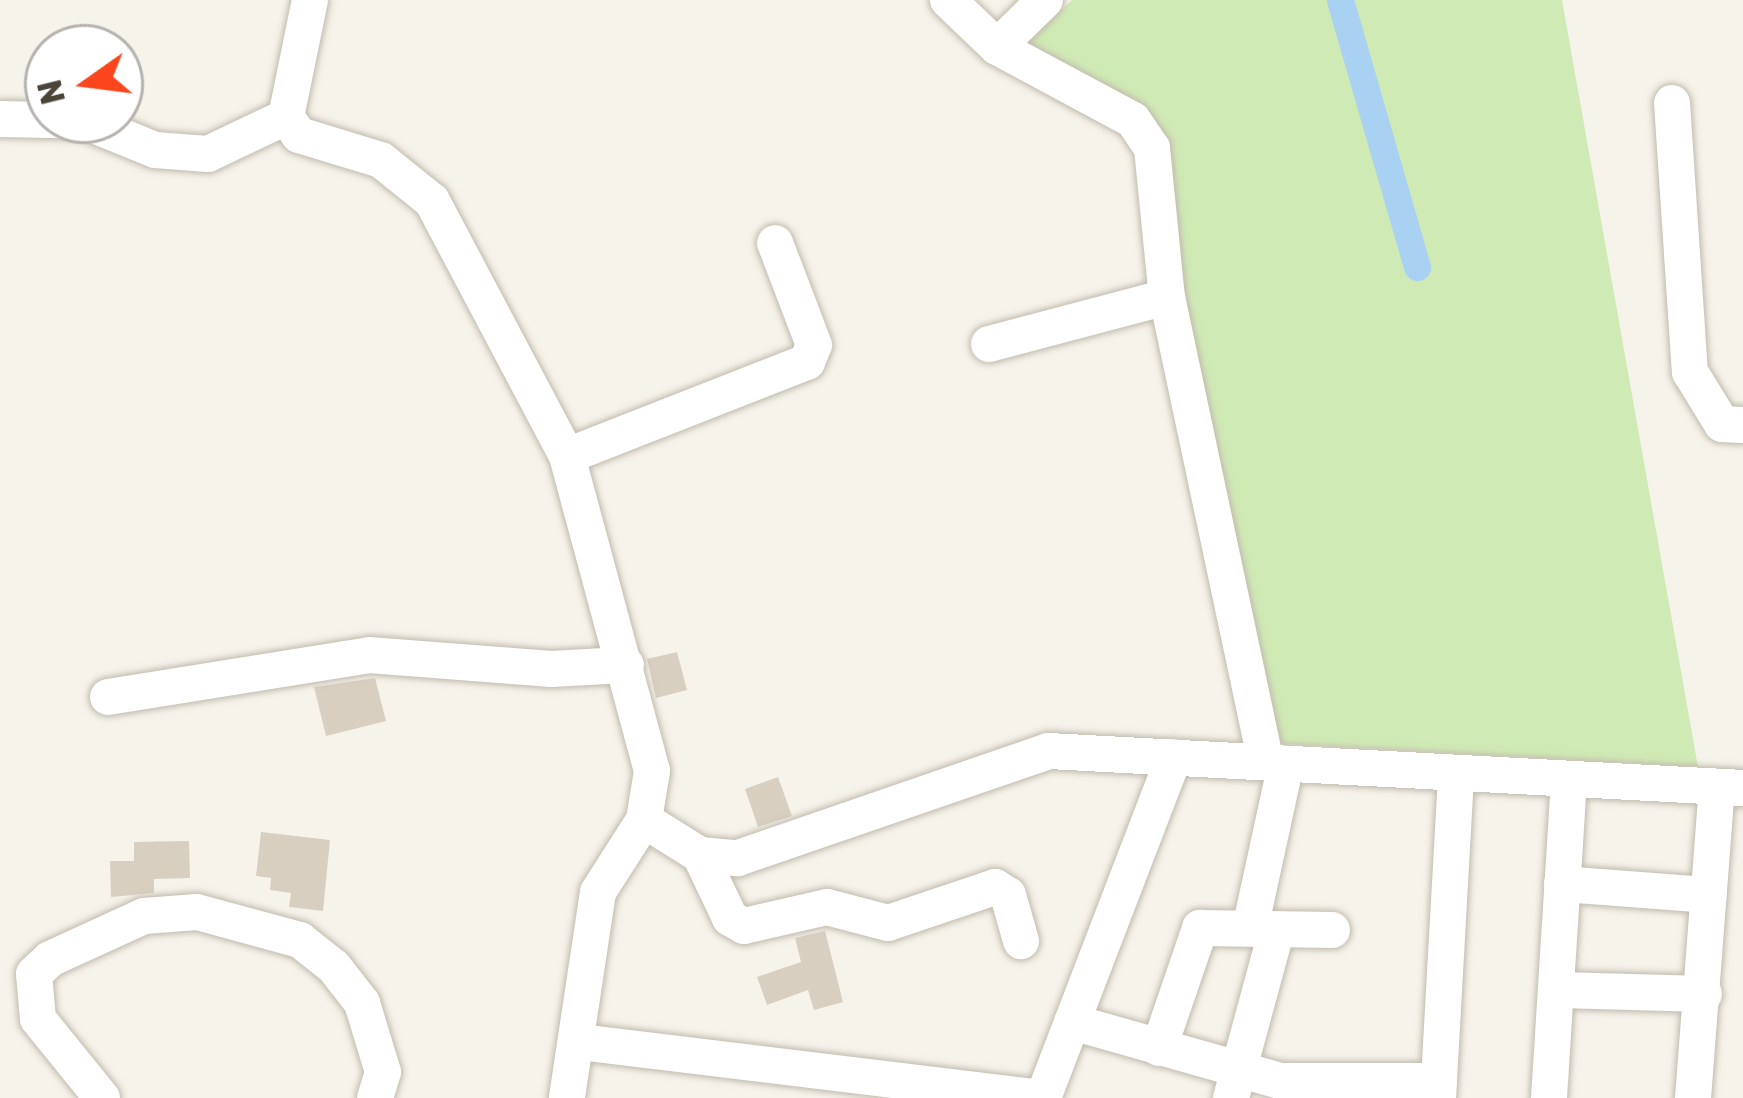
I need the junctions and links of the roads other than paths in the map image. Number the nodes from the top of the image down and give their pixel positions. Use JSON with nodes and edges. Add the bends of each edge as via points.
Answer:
{"nodes":[{"id":1,"x":310,"y":0,"type":"edge"},
{"id":2,"x":948,"y":0,"type":"edge"},
{"id":3,"x":1045,"y":0,"type":"edge"},
{"id":4,"x":998,"y":47,"type":"junction"},
{"id":5,"x":1672,"y":103,"type":"dead end"},
{"id":6,"x":286,"y":117,"type":"junction"},
{"id":7,"x":140,"y":144,"type":"edge"},
{"id":8,"x":775,"y":243,"type":"dead end"},
{"id":9,"x":1167,"y":297,"type":"junction"},
{"id":10,"x":989,"y":344,"type":"dead end"},
{"id":11,"x":1743,"y":425,"type":"edge"},
{"id":12,"x":567,"y":456,"type":"junction"},
{"id":13,"x":626,"y":664,"type":"junction"},
{"id":14,"x":108,"y":697,"type":"dead end"},
{"id":15,"x":1174,"y":758,"type":"junction"},
{"id":16,"x":1276,"y":763,"type":"junction"},
{"id":17,"x":1456,"y":776,"type":"junction"},
{"id":18,"x":1569,"y":781,"type":"junction"},
{"id":19,"x":1730,"y":788,"type":"edge"},
{"id":20,"x":644,"y":820,"type":"junction"},
{"id":21,"x":700,"y":855,"type":"junction"},
{"id":22,"x":1721,"y":879,"type":"edge"},
{"id":23,"x":1562,"y":884,"type":"junction"},
{"id":24,"x":1263,"y":928,"type":"junction"},
{"id":25,"x":1331,"y":930,"type":"dead end"},
{"id":26,"x":1021,"y":941,"type":"dead end"},
{"id":27,"x":1560,"y":990,"type":"junction"},
{"id":28,"x":1704,"y":994,"type":"junction"},
{"id":29,"x":1072,"y":1022,"type":"junction"},
{"id":30,"x":580,"y":1042,"type":"junction"},
{"id":31,"x":1159,"y":1048,"type":"junction"},
{"id":32,"x":1234,"y":1084,"type":"edge"},
{"id":33,"x":1439,"y":1090,"type":"edge"},
{"id":34,"x":102,"y":1098,"type":"edge"},
{"id":35,"x":375,"y":1098,"type":"edge"},
{"id":36,"x":567,"y":1098,"type":"edge"},
{"id":37,"x":1041,"y":1098,"type":"edge"},
{"id":38,"x":1549,"y":1098,"type":"edge"},
{"id":39,"x":1693,"y":1098,"type":"edge"}],
"edges":[{"from":1,"to":6,"type":"street"},
{"from":2,"to":4,"type":"street"},
{"from":3,"to":4,"type":"street"},
{"from":4,"to":9,"type":"street","via":[[1133,119],[1153,148]]},
{"from":5,"to":11,"type":"street","via":[[1690,372],[1722,424]]},
{"from":6,"to":7,"type":"street","via":[[208,154]]},
{"from":6,"to":12,"type":"street","via":[[299,135],[381,160],[432,201]]},
{"from":8,"to":12,"type":"street","via":[[814,345],[807,362]]},
{"from":9,"to":10,"type":"street"},
{"from":9,"to":16,"type":"street"},
{"from":12,"to":13,"type":"street"},
{"from":13,"to":14,"type":"street","via":[[551,669],[369,655]]},
{"from":13,"to":20,"type":"street","via":[[652,772]]},
{"from":15,"to":16,"type":"street"},
{"from":15,"to":21,"type":"street","via":[[1049,751],[738,858]]},
{"from":15,"to":29,"type":"street"},
{"from":16,"to":17,"type":"street"},
{"from":16,"to":24,"type":"street"},
{"from":17,"to":18,"type":"street"},
{"from":17,"to":33,"type":"street"},
{"from":18,"to":19,"type":"street"},
{"from":18,"to":23,"type":"street"},
{"from":19,"to":22,"type":"street"},
{"from":20,"to":21,"type":"street"},
{"from":20,"to":30,"type":"street","via":[[598,892],[586,939]]},
{"from":21,"to":26,"type":"street","via":[[730,918],[744,926],[826,907],[888,922],[995,887],[1008,895]]},
{"from":22,"to":23,"type":"street"},
{"from":22,"to":28,"type":"street"},
{"from":23,"to":27,"type":"street"},
{"from":24,"to":25,"type":"street"},
{"from":24,"to":31,"type":"street","via":[[1200,928]]},
{"from":24,"to":32,"type":"street"},
{"from":27,"to":28,"type":"street"},
{"from":27,"to":38,"type":"street"},
{"from":28,"to":39,"type":"street"},
{"from":29,"to":31,"type":"street"},
{"from":29,"to":37,"type":"street"},
{"from":30,"to":36,"type":"street"},
{"from":30,"to":37,"type":"street"},
{"from":31,"to":32,"type":"street"},
{"from":32,"to":33,"type":"street"},
{"from":34,"to":35,"type":"street","via":[[38,1019],[34,974],[50,958],[144,916],[196,912],[300,940],[334,967],[362,1003],[382,1072]]}]}
